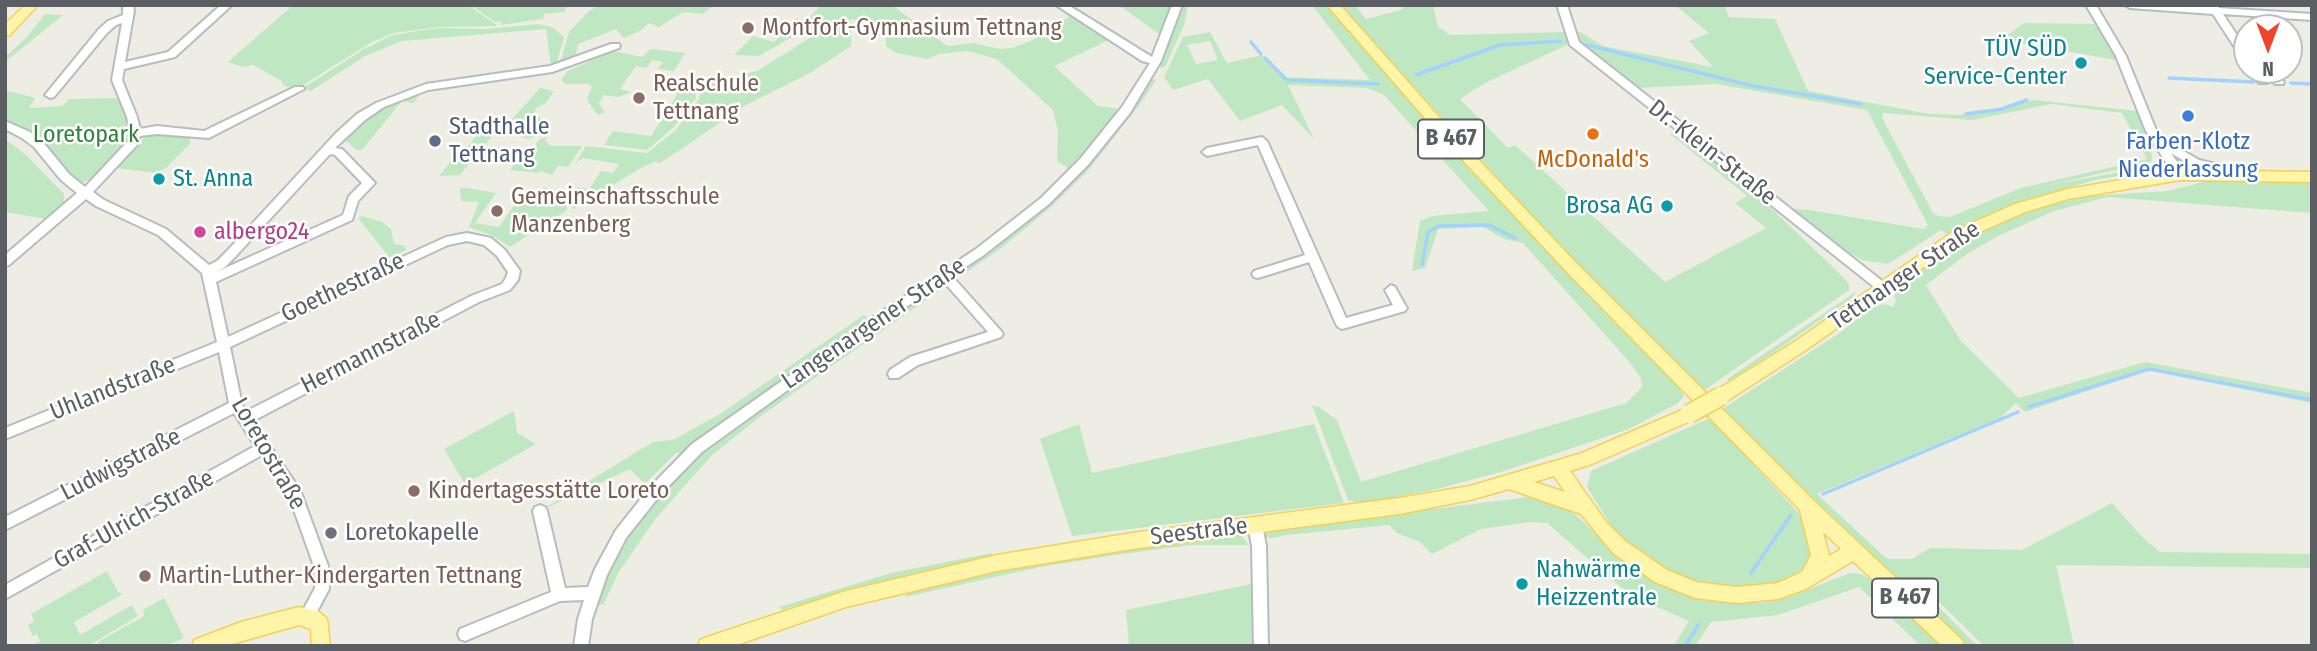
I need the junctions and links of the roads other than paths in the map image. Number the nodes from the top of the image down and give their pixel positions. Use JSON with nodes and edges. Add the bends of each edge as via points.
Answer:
{"nodes":[{"id":1,"x":32,"y":5,"type":"edge"},
{"id":2,"x":227,"y":5,"type":"edge"},
{"id":3,"x":1061,"y":5,"type":"edge"},
{"id":4,"x":1177,"y":5,"type":"edge"},
{"id":5,"x":1333,"y":5,"type":"edge"},
{"id":6,"x":1562,"y":5,"type":"edge"},
{"id":7,"x":2091,"y":5,"type":"edge"},
{"id":8,"x":2130,"y":5,"type":"edge"},
{"id":9,"x":2215,"y":8,"type":"edge"},
{"id":10,"x":128,"y":11,"type":"edge"},
{"id":11,"x":2312,"y":17,"type":"edge"},
{"id":12,"x":5,"y":32,"type":"edge"},
{"id":13,"x":2233,"y":35,"type":"edge"},
{"id":14,"x":615,"y":46,"type":"dead end"},
{"id":15,"x":1156,"y":61,"type":"junction"},
{"id":16,"x":118,"y":67,"type":"junction"},
{"id":17,"x":299,"y":89,"type":"dead end"},
{"id":18,"x":50,"y":95,"type":"dead end"},
{"id":19,"x":5,"y":125,"type":"edge"},
{"id":20,"x":135,"y":133,"type":"junction"},
{"id":21,"x":2156,"y":137,"type":"junction"},
{"id":22,"x":328,"y":150,"type":"junction"},
{"id":23,"x":1208,"y":152,"type":"dead end"},
{"id":24,"x":2241,"y":174,"type":"junction"},
{"id":25,"x":2180,"y":175,"type":"junction"},
{"id":26,"x":2312,"y":177,"type":"edge"},
{"id":27,"x":85,"y":193,"type":"junction"},
{"id":28,"x":467,"y":237,"type":"joint"},
{"id":29,"x":1312,"y":257,"type":"junction"},
{"id":30,"x":5,"y":261,"type":"edge"},
{"id":31,"x":1258,"y":274,"type":"dead end"},
{"id":32,"x":210,"y":275,"type":"junction"},
{"id":33,"x":946,"y":276,"type":"junction"},
{"id":34,"x":1882,"y":287,"type":"junction"},
{"id":35,"x":1391,"y":290,"type":"dead end"},
{"id":36,"x":222,"y":345,"type":"junction"},
{"id":37,"x":894,"y":374,"type":"dead end"},
{"id":38,"x":236,"y":406,"type":"junction"},
{"id":39,"x":1689,"y":414,"type":"joint"},
{"id":40,"x":244,"y":419,"type":"junction"},
{"id":41,"x":5,"y":434,"type":"edge"},
{"id":42,"x":263,"y":448,"type":"junction"},
{"id":43,"x":1559,"y":469,"type":"junction"},
{"id":44,"x":1511,"y":483,"type":"junction"},
{"id":45,"x":1808,"y":506,"type":"junction"},
{"id":46,"x":1586,"y":508,"type":"junction"},
{"id":47,"x":540,"y":511,"type":"dead end"},
{"id":48,"x":5,"y":524,"type":"edge"},
{"id":49,"x":1255,"y":525,"type":"junction"},
{"id":50,"x":1856,"y":551,"type":"junction"},
{"id":51,"x":1811,"y":576,"type":"junction"},
{"id":52,"x":5,"y":593,"type":"edge"},
{"id":53,"x":593,"y":593,"type":"junction"},
{"id":54,"x":559,"y":595,"type":"junction"},
{"id":55,"x":307,"y":617,"type":"junction"},
{"id":56,"x":465,"y":634,"type":"dead end"},
{"id":57,"x":201,"y":646,"type":"edge"},
{"id":58,"x":321,"y":646,"type":"edge"},
{"id":59,"x":581,"y":646,"type":"edge"},
{"id":60,"x":707,"y":646,"type":"edge"},
{"id":61,"x":1261,"y":646,"type":"edge"},
{"id":62,"x":1955,"y":646,"type":"edge"}],
"edges":[{"from":1,"to":12,"type":"main road"},
{"from":2,"to":16,"type":"street","via":[[171,55]]},
{"from":3,"to":15,"type":"street"},
{"from":4,"to":15,"type":"street","name":"Langenargener Straße"},
{"from":5,"to":45,"type":"main road","number":"B 467","via":[[1510,203]]},
{"from":6,"to":34,"type":"street","name":"Dr.-Klein-Straße","via":[[1574,43]]},
{"from":7,"to":21,"type":"street","via":[[2117,48]]},
{"from":8,"to":9,"type":"street"},
{"from":9,"to":11,"type":"street"},
{"from":9,"to":13,"type":"street"},
{"from":10,"to":16,"type":"street"},
{"from":10,"to":18,"type":"street","via":[[103,31]]},
{"from":14,"to":22,"type":"street","via":[[552,69],[408,92],[361,117]]},
{"from":15,"to":33,"type":"street","name":"Langenargener Straße","via":[[1119,120],[1075,171],[1027,215]]},
{"from":16,"to":20,"type":"street","via":[[117,80]]},
{"from":17,"to":20,"type":"street","via":[[205,135],[157,130]]},
{"from":19,"to":27,"type":"street","via":[[38,144]]},
{"from":20,"to":27,"type":"street","via":[[133,142]]},
{"from":21,"to":24,"type":"street","via":[[2196,163]]},
{"from":21,"to":25,"type":"street"},
{"from":22,"to":32,"type":"street"},
{"from":22,"to":32,"type":"street","via":[[346,158],[369,183],[353,200],[350,215]]},
{"from":23,"to":29,"type":"street","via":[[1262,141]]},
{"from":24,"to":25,"type":"main road","name":"Tettnanger Straße"},
{"from":24,"to":26,"type":"main road","name":"Tettnanger Straße"},
{"from":25,"to":34,"type":"main road","name":"Tettnanger Straße","via":[[2068,194],[2020,208],[1959,236]]},
{"from":27,"to":30,"type":"street"},
{"from":27,"to":32,"type":"street","via":[[162,232]]},
{"from":28,"to":36,"type":"street","name":"Goethestraße","via":[[435,246]]},
{"from":28,"to":40,"type":"street","name":"Hermannstraße","via":[[491,244],[514,271],[510,284]]},
{"from":29,"to":31,"type":"street"},
{"from":29,"to":35,"type":"street","via":[[1342,324],[1401,308]]},
{"from":32,"to":36,"type":"street","name":"Loretostraße"},
{"from":33,"to":37,"type":"street","via":[[997,334],[914,361]]},
{"from":33,"to":53,"type":"street","name":"Langenargener Straße","via":[[697,448],[621,534]]},
{"from":34,"to":39,"type":"main road","name":"Tettnanger Straße","bridge":true,"via":[[1800,346]]},
{"from":36,"to":38,"type":"street","name":"Loretostraße"},
{"from":36,"to":41,"type":"street","name":"Uhlandstraße"},
{"from":38,"to":40,"type":"street","name":"Loretostraße"},
{"from":38,"to":48,"type":"street","name":"Ludwigstraße"},
{"from":39,"to":43,"type":"main road","name":"Seestraße"},
{"from":40,"to":42,"type":"street","name":"Loretostraße"},
{"from":42,"to":52,"type":"street","name":"Graf-Ulrich-Straße"},
{"from":42,"to":55,"type":"street","name":"Loretostraße","via":[[295,494],[318,559],[323,584]]},
{"from":43,"to":44,"type":"main road","name":"Seestraße"},
{"from":43,"to":46,"type":"main road"},
{"from":44,"to":46,"type":"main road"},
{"from":44,"to":49,"type":"main road","name":"Seestraße","via":[[1399,506]]},
{"from":45,"to":50,"type":"main road","number":"B 467"},
{"from":45,"to":51,"type":"main road","via":[[1820,556]]},
{"from":46,"to":51,"type":"main road","via":[[1641,565],[1695,590],[1756,595]]},
{"from":47,"to":54,"type":"street"},
{"from":49,"to":60,"type":"main road","name":"Seestraße","via":[[1072,550],[929,578],[820,606]]},
{"from":49,"to":61,"type":"street"},
{"from":50,"to":51,"type":"main road"},
{"from":50,"to":62,"type":"main road","number":"B 467"},
{"from":53,"to":54,"type":"street"},
{"from":53,"to":59,"type":"street","name":"Langenargener Straße"},
{"from":54,"to":56,"type":"street"},
{"from":55,"to":57,"type":"main road","via":[[289,617]]},
{"from":55,"to":58,"type":"main road","via":[[320,625]]}]}
